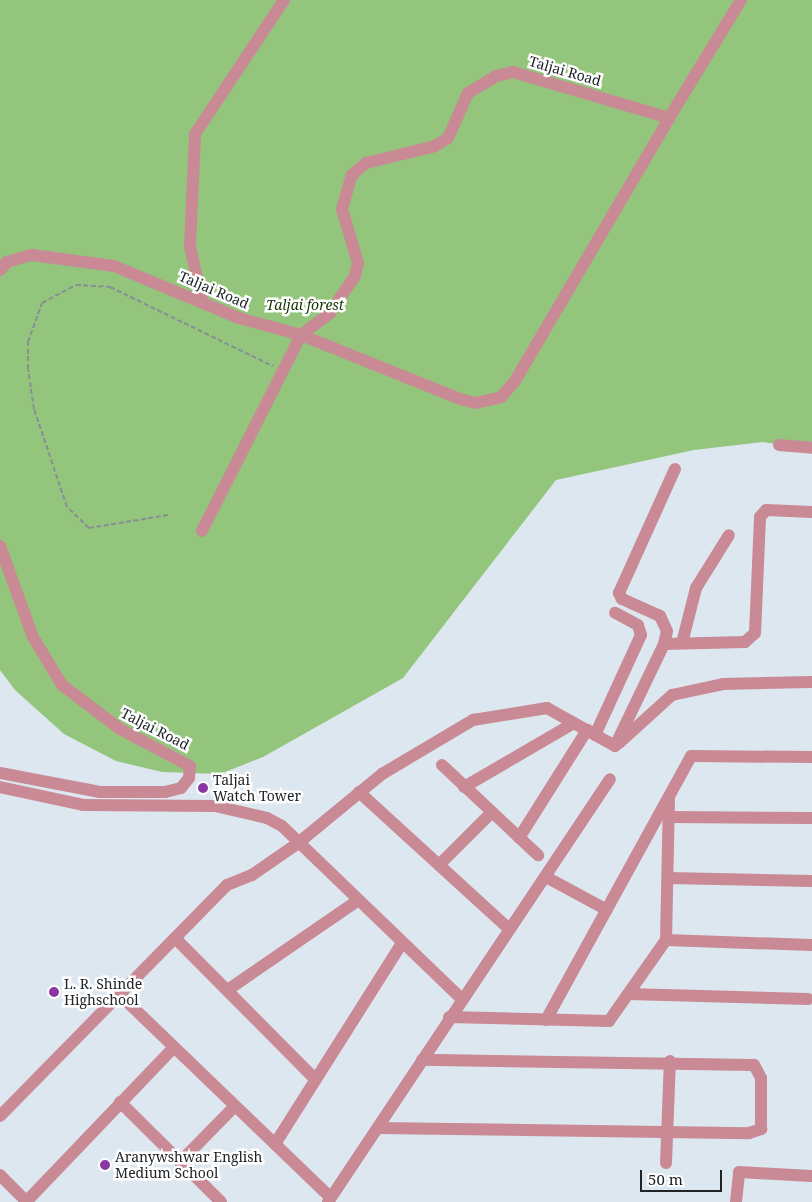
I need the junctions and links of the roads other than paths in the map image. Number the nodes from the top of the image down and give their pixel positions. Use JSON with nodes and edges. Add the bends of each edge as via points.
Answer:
{"nodes":[{"id":1,"x":284,"y":0,"type":"edge"},
{"id":2,"x":740,"y":0,"type":"edge"},
{"id":3,"x":669,"y":118,"type":"junction"},
{"id":4,"x":0,"y":270,"type":"edge"},
{"id":5,"x":202,"y":301,"type":"junction"},
{"id":6,"x":301,"y":335,"type":"junction"},
{"id":7,"x":779,"y":445,"type":"dead end"},
{"id":8,"x":812,"y":448,"type":"edge"},
{"id":9,"x":675,"y":469,"type":"dead end"},
{"id":10,"x":812,"y":512,"type":"edge"},
{"id":11,"x":202,"y":531,"type":"dead end"},
{"id":12,"x":729,"y":535,"type":"dead end"},
{"id":13,"x":0,"y":546,"type":"edge"},
{"id":14,"x":615,"y":613,"type":"dead end"},
{"id":15,"x":682,"y":643,"type":"junction"},
{"id":16,"x":664,"y":644,"type":"junction"},
{"id":17,"x":812,"y":682,"type":"edge"},
{"id":18,"x":574,"y":723,"type":"junction"},
{"id":19,"x":591,"y":733,"type":"junction"},
{"id":20,"x":615,"y":746,"type":"junction"},
{"id":21,"x":812,"y":757,"type":"edge"},
{"id":22,"x":442,"y":765,"type":"dead end"},
{"id":23,"x":0,"y":773,"type":"edge"},
{"id":24,"x":610,"y":779,"type":"dead end"},
{"id":25,"x":0,"y":787,"type":"edge"},
{"id":26,"x":464,"y":787,"type":"junction"},
{"id":27,"x":359,"y":792,"type":"junction"},
{"id":28,"x":668,"y":796,"type":"junction"},
{"id":29,"x":491,"y":813,"type":"junction"},
{"id":30,"x":669,"y":818,"type":"junction"},
{"id":31,"x":812,"y":818,"type":"edge"},
{"id":32,"x":646,"y":837,"type":"junction"},
{"id":33,"x":519,"y":838,"type":"junction"},
{"id":34,"x":668,"y":843,"type":"junction"},
{"id":35,"x":298,"y":844,"type":"junction"},
{"id":36,"x":538,"y":855,"type":"dead end"},
{"id":37,"x":438,"y":864,"type":"junction"},
{"id":38,"x":546,"y":877,"type":"junction"},
{"id":39,"x":668,"y":878,"type":"junction"},
{"id":40,"x":812,"y":881,"type":"edge"},
{"id":41,"x":357,"y":901,"type":"junction"},
{"id":42,"x":606,"y":910,"type":"junction"},
{"id":43,"x":509,"y":929,"type":"junction"},
{"id":44,"x":175,"y":938,"type":"junction"},
{"id":45,"x":666,"y":940,"type":"junction"},
{"id":46,"x":402,"y":943,"type":"junction"},
{"id":47,"x":812,"y":945,"type":"edge"},
{"id":48,"x":229,"y":989,"type":"junction"},
{"id":49,"x":118,"y":993,"type":"junction"},
{"id":50,"x":628,"y":994,"type":"junction"},
{"id":51,"x":808,"y":998,"type":"dead end"},
{"id":52,"x":462,"y":999,"type":"junction"},
{"id":53,"x":449,"y":1017,"type":"junction"},
{"id":54,"x":546,"y":1020,"type":"junction"},
{"id":55,"x":174,"y":1047,"type":"junction"},
{"id":56,"x":422,"y":1060,"type":"junction"},
{"id":57,"x":670,"y":1062,"type":"junction"},
{"id":58,"x":314,"y":1079,"type":"junction"},
{"id":59,"x":120,"y":1102,"type":"junction"},
{"id":60,"x":235,"y":1106,"type":"junction"},
{"id":61,"x":0,"y":1116,"type":"edge"},
{"id":62,"x":378,"y":1128,"type":"junction"},
{"id":63,"x":667,"y":1132,"type":"junction"},
{"id":64,"x":274,"y":1144,"type":"junction"},
{"id":65,"x":180,"y":1162,"type":"junction"},
{"id":66,"x":666,"y":1163,"type":"dead end"},
{"id":67,"x":0,"y":1175,"type":"edge"},
{"id":68,"x":811,"y":1176,"type":"edge"},
{"id":69,"x":329,"y":1200,"type":"edge"},
{"id":70,"x":26,"y":1202,"type":"edge"},
{"id":71,"x":220,"y":1202,"type":"edge"},
{"id":72,"x":736,"y":1202,"type":"edge"}],
"edges":[{"from":1,"to":5,"type":"street","via":[[196,134],[190,246]]},
{"from":2,"to":3,"type":"street"},
{"from":3,"to":6,"type":"street","via":[[515,381],[501,397],[476,403],[460,399]]},
{"from":3,"to":6,"type":"street","name":"Taljai Road","via":[[530,74],[513,72],[479,84],[468,93],[448,138],[419,151],[377,157],[352,175],[342,209],[358,264],[355,276],[330,313]]},
{"from":4,"to":5,"type":"street","name":"Taljai Road","via":[[19,257],[53,256],[137,273]]},
{"from":5,"to":6,"type":"street","name":"Taljai Road","via":[[239,318]]},
{"from":6,"to":11,"type":"street"},
{"from":7,"to":8,"type":"street"},
{"from":9,"to":16,"type":"street","via":[[619,593],[622,599],[660,616],[667,631]]},
{"from":10,"to":15,"type":"street","via":[[766,510],[760,517],[755,634],[750,639]]},
{"from":12,"to":15,"type":"street","via":[[696,588]]},
{"from":13,"to":23,"type":"street","name":"Taljai Road","via":[[33,637],[62,685],[120,729],[190,766],[189,778],[181,788],[165,792],[100,792]]},
{"from":14,"to":19,"type":"street","via":[[638,625],[641,635]]},
{"from":15,"to":16,"type":"street"},
{"from":16,"to":20,"type":"street"},
{"from":17,"to":20,"type":"street","via":[[722,684],[672,696]]},
{"from":18,"to":19,"type":"street"},
{"from":18,"to":26,"type":"street"},
{"from":18,"to":27,"type":"street","via":[[547,708],[473,720]]},
{"from":19,"to":20,"type":"street"},
{"from":19,"to":33,"type":"street"},
{"from":21,"to":28,"type":"street","via":[[691,756]]},
{"from":22,"to":26,"type":"street"},
{"from":24,"to":38,"type":"street"},
{"from":25,"to":35,"type":"street","via":[[102,806],[242,809],[282,826]]},
{"from":26,"to":29,"type":"street"},
{"from":27,"to":35,"type":"street"},
{"from":27,"to":37,"type":"street"},
{"from":28,"to":30,"type":"street"},
{"from":28,"to":32,"type":"street"},
{"from":29,"to":33,"type":"street"},
{"from":29,"to":37,"type":"street"},
{"from":30,"to":31,"type":"street"},
{"from":30,"to":34,"type":"street"},
{"from":32,"to":34,"type":"street"},
{"from":32,"to":42,"type":"street"},
{"from":33,"to":36,"type":"street"},
{"from":34,"to":39,"type":"street"},
{"from":35,"to":41,"type":"street"},
{"from":35,"to":44,"type":"street","via":[[252,875],[227,885]]},
{"from":37,"to":43,"type":"street"},
{"from":38,"to":42,"type":"street"},
{"from":38,"to":43,"type":"street"},
{"from":39,"to":40,"type":"street"},
{"from":39,"to":45,"type":"street"},
{"from":41,"to":46,"type":"street"},
{"from":41,"to":48,"type":"street"},
{"from":42,"to":54,"type":"street"},
{"from":43,"to":52,"type":"street"},
{"from":44,"to":48,"type":"street"},
{"from":44,"to":49,"type":"street"},
{"from":45,"to":47,"type":"street"},
{"from":45,"to":50,"type":"street"},
{"from":46,"to":52,"type":"street"},
{"from":46,"to":58,"type":"street"},
{"from":48,"to":58,"type":"street"},
{"from":49,"to":55,"type":"street"},
{"from":49,"to":61,"type":"street"},
{"from":50,"to":51,"type":"street"},
{"from":50,"to":54,"type":"street","via":[[608,1021]]},
{"from":52,"to":53,"type":"street"},
{"from":53,"to":54,"type":"street"},
{"from":53,"to":56,"type":"street"},
{"from":55,"to":59,"type":"street"},
{"from":55,"to":60,"type":"street"},
{"from":56,"to":57,"type":"street"},
{"from":56,"to":62,"type":"street"},
{"from":57,"to":63,"type":"street"},
{"from":57,"to":63,"type":"street","via":[[754,1065],[761,1078],[762,1117],[756,1132]]},
{"from":58,"to":64,"type":"street"},
{"from":59,"to":65,"type":"street"},
{"from":59,"to":70,"type":"street"},
{"from":60,"to":64,"type":"street"},
{"from":60,"to":65,"type":"street"},
{"from":62,"to":63,"type":"street"},
{"from":62,"to":69,"type":"street"},
{"from":63,"to":66,"type":"street"},
{"from":64,"to":69,"type":"street"},
{"from":65,"to":71,"type":"street"},
{"from":67,"to":70,"type":"street"},
{"from":68,"to":72,"type":"street","via":[[739,1172]]}]}
